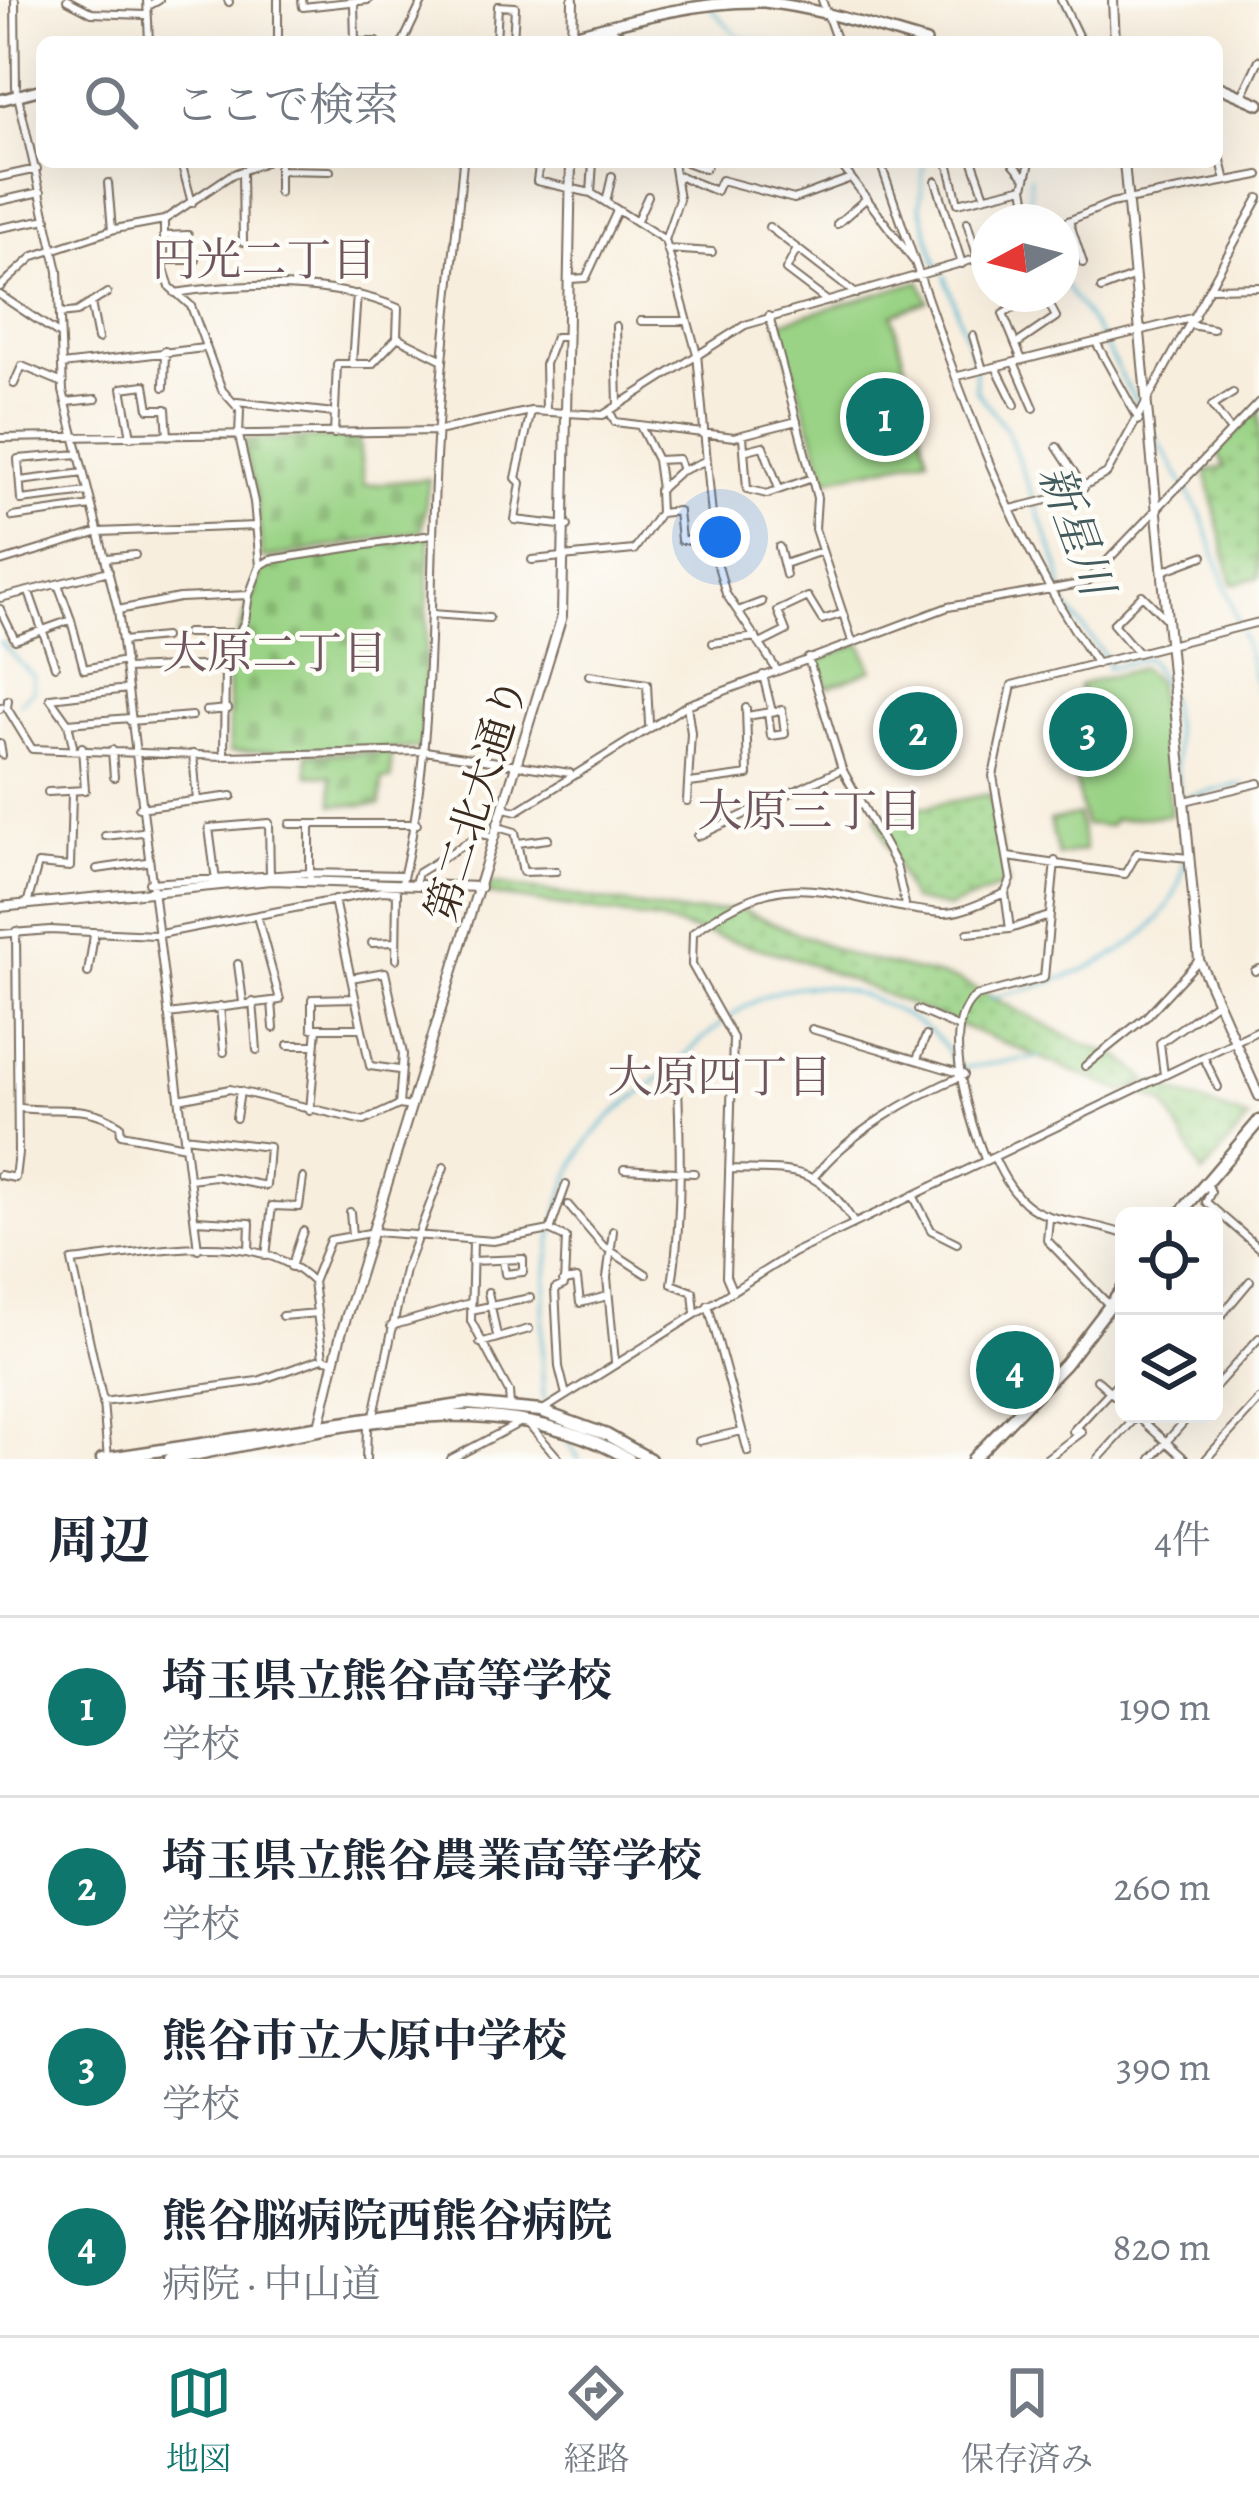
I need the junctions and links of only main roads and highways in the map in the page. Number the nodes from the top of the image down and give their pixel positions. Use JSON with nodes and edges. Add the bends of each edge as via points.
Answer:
{"nodes":[{"id":1,"x":761,"y":1,"type":"edge"},
{"id":2,"x":580,"y":36,"type":"edge"},
{"id":3,"x":905,"y":36,"type":"edge"},
{"id":4,"x":1223,"y":88,"type":"edge"},
{"id":5,"x":36,"y":90,"type":"edge"},
{"id":6,"x":0,"y":100,"type":"edge"},
{"id":7,"x":1259,"y":104,"type":"edge"},
{"id":8,"x":1259,"y":1121,"type":"edge"},
{"id":9,"x":1185,"y":1207,"type":"edge"},
{"id":10,"x":1115,"y":1299,"type":"edge"},
{"id":11,"x":370,"y":1421,"type":"junction"},
{"id":12,"x":318,"y":1429,"type":"junction"},
{"id":13,"x":106,"y":1459,"type":"edge"},
{"id":14,"x":170,"y":1459,"type":"edge"},
{"id":15,"x":629,"y":1459,"type":"edge"},
{"id":16,"x":650,"y":1459,"type":"edge"},
{"id":17,"x":973,"y":1459,"type":"edge"}],
"edges":[{"from":1,"to":2,"type":"main road","via":[[698,6]]},
{"from":1,"to":3,"type":"main road"},
{"from":4,"to":7,"type":"main road"},
{"from":5,"to":6,"type":"main road"},
{"from":8,"to":9,"type":"highway"},
{"from":10,"to":17,"type":"highway"},
{"from":11,"to":12,"type":"highway"},
{"from":11,"to":15,"type":"highway","via":[[526,1419]]},
{"from":11,"to":16,"type":"highway","via":[[439,1405],[510,1406],[607,1435]]},
{"from":12,"to":13,"type":"highway"},
{"from":12,"to":14,"type":"highway"}]}
